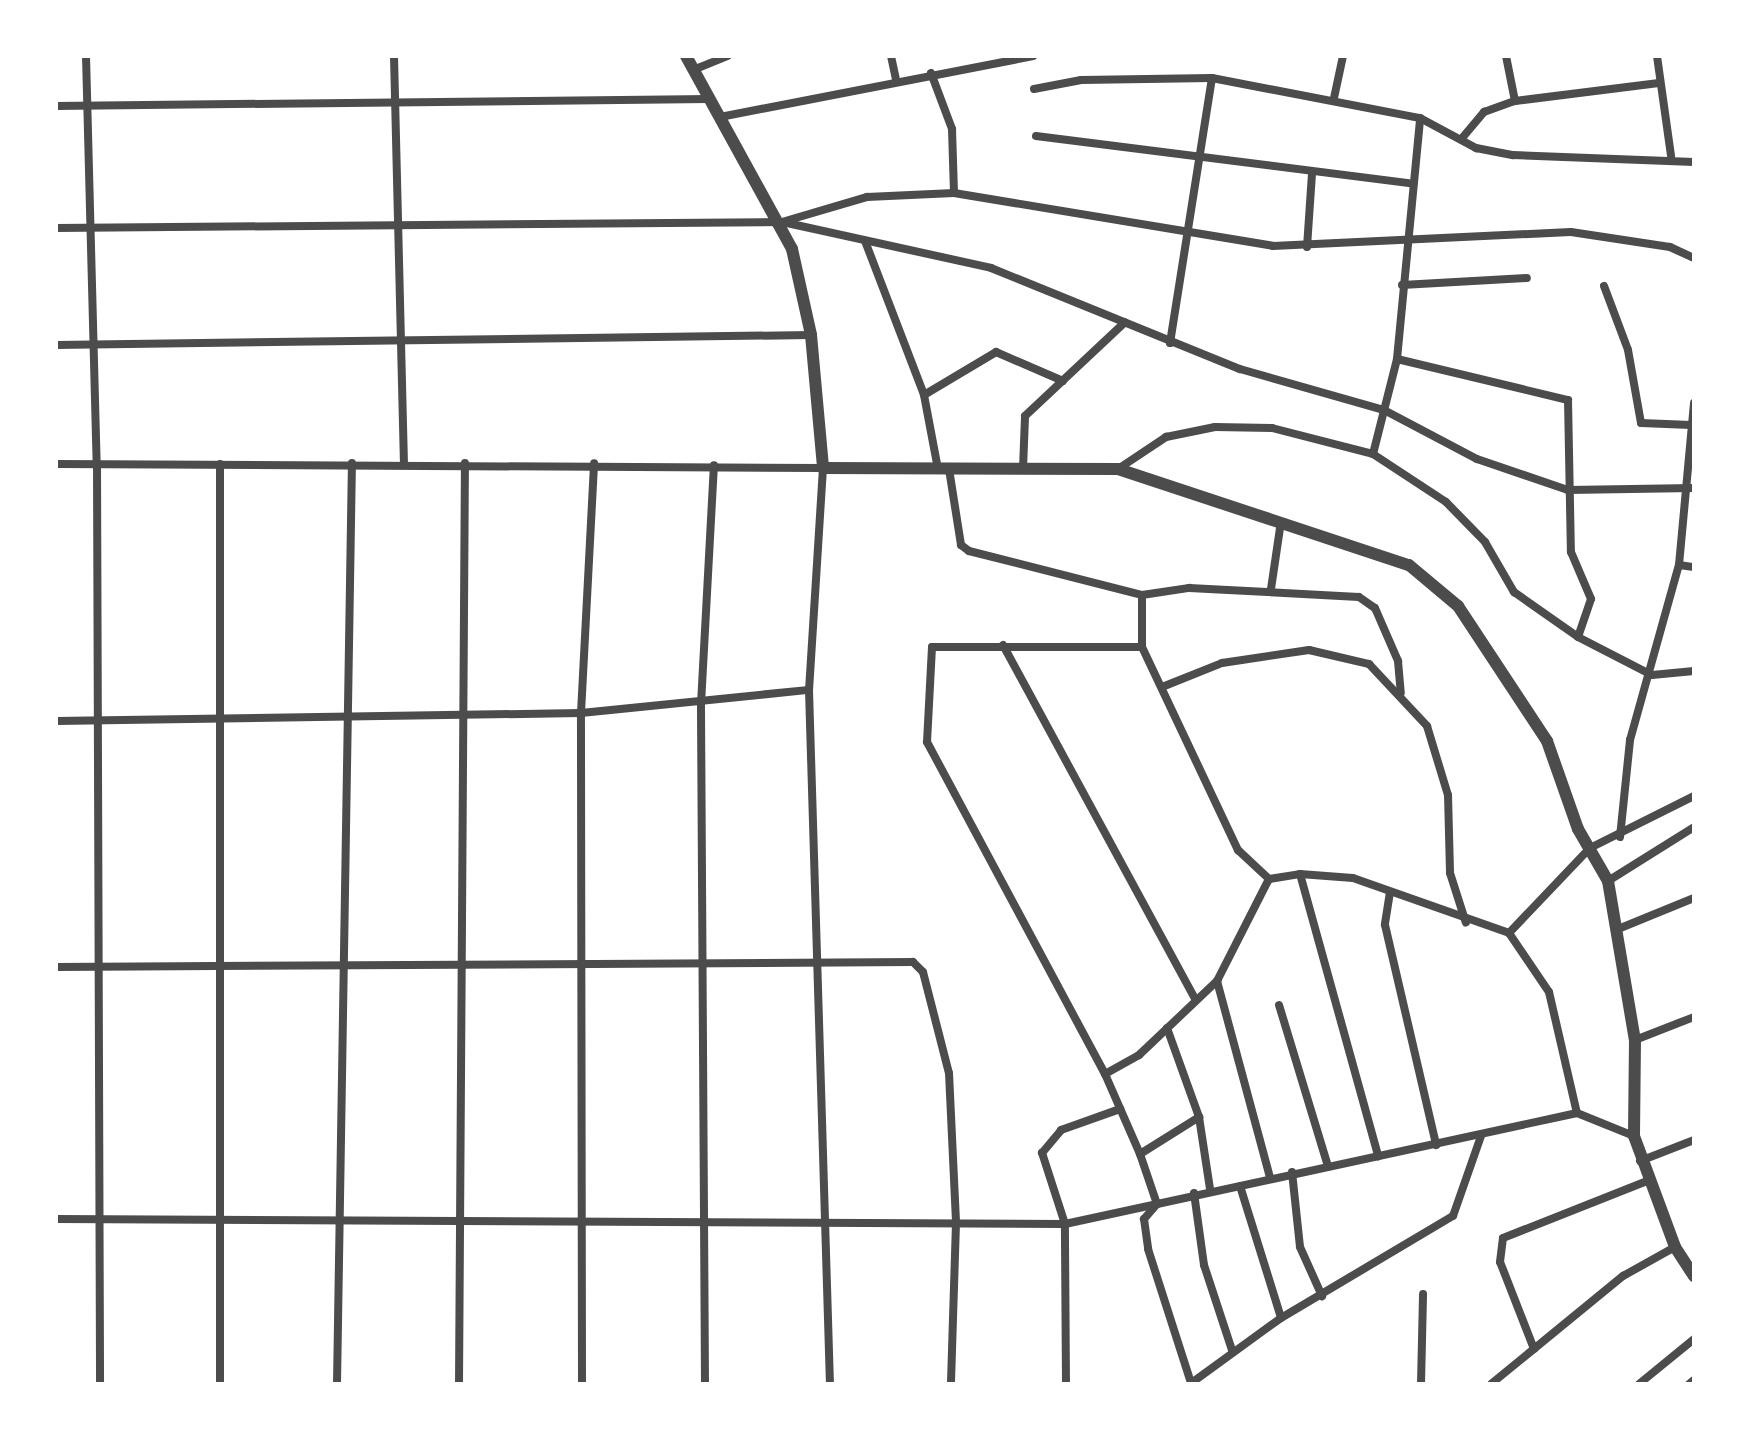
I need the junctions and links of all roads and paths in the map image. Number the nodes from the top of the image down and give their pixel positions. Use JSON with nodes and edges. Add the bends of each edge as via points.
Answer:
{"nodes":[{"id":1,"x":86,"y":56,"type":"edge"},
{"id":2,"x":394,"y":56,"type":"edge"},
{"id":3,"x":686,"y":56,"type":"edge"},
{"id":4,"x":727,"y":56,"type":"edge"},
{"id":5,"x":891,"y":56,"type":"edge"},
{"id":6,"x":1033,"y":56,"type":"edge"},
{"id":7,"x":1343,"y":56,"type":"edge"},
{"id":8,"x":1506,"y":56,"type":"edge"},
{"id":9,"x":1657,"y":56,"type":"edge"},
{"id":10,"x":996,"y":60,"type":"edge"},
{"id":11,"x":693,"y":70,"type":"junction"},
{"id":12,"x":931,"y":73,"type":"junction"},
{"id":13,"x":1212,"y":78,"type":"junction"},
{"id":14,"x":896,"y":79,"type":"junction"},
{"id":15,"x":1659,"y":83,"type":"junction"},
{"id":16,"x":1034,"y":89,"type":"dead end"},
{"id":17,"x":1334,"y":98,"type":"junction"},
{"id":18,"x":709,"y":99,"type":"junction"},
{"id":19,"x":1515,"y":101,"type":"junction"},
{"id":20,"x":395,"y":104,"type":"junction"},
{"id":21,"x":56,"y":106,"type":"edge"},
{"id":22,"x":87,"y":106,"type":"junction"},
{"id":23,"x":720,"y":117,"type":"junction"},
{"id":24,"x":1420,"y":118,"type":"junction"},
{"id":25,"x":1036,"y":136,"type":"dead end"},
{"id":26,"x":1463,"y":137,"type":"junction"},
{"id":27,"x":1202,"y":156,"type":"junction"},
{"id":28,"x":1671,"y":156,"type":"junction"},
{"id":29,"x":1694,"y":162,"type":"edge"},
{"id":30,"x":1312,"y":174,"type":"junction"},
{"id":31,"x":1409,"y":183,"type":"junction"},
{"id":32,"x":954,"y":193,"type":"junction"},
{"id":33,"x":782,"y":222,"type":"junction"},
{"id":34,"x":398,"y":226,"type":"junction"},
{"id":35,"x":56,"y":228,"type":"edge"},
{"id":36,"x":90,"y":228,"type":"junction"},
{"id":37,"x":1193,"y":232,"type":"junction"},
{"id":38,"x":1405,"y":239,"type":"junction"},
{"id":39,"x":865,"y":241,"type":"junction"},
{"id":40,"x":1307,"y":247,"type":"junction"},
{"id":41,"x":1694,"y":258,"type":"edge"},
{"id":42,"x":1527,"y":278,"type":"dead end"},
{"id":43,"x":1402,"y":285,"type":"junction"},
{"id":44,"x":1604,"y":286,"type":"dead end"},
{"id":45,"x":1125,"y":322,"type":"junction"},
{"id":46,"x":811,"y":335,"type":"junction"},
{"id":47,"x":1170,"y":343,"type":"junction"},
{"id":48,"x":56,"y":345,"type":"edge"},
{"id":49,"x":94,"y":345,"type":"junction"},
{"id":50,"x":401,"y":345,"type":"junction"},
{"id":51,"x":1397,"y":359,"type":"junction"},
{"id":52,"x":1063,"y":381,"type":"junction"},
{"id":53,"x":924,"y":395,"type":"junction"},
{"id":54,"x":1694,"y":403,"type":"edge"},
{"id":55,"x":1384,"y":410,"type":"junction"},
{"id":56,"x":1691,"y":425,"type":"junction"},
{"id":57,"x":1373,"y":454,"type":"junction"},
{"id":58,"x":352,"y":463,"type":"junction"},
{"id":59,"x":465,"y":463,"type":"junction"},
{"id":60,"x":594,"y":463,"type":"junction"},
{"id":61,"x":56,"y":464,"type":"edge"},
{"id":62,"x":97,"y":464,"type":"junction"},
{"id":63,"x":220,"y":464,"type":"junction"},
{"id":64,"x":404,"y":464,"type":"junction"},
{"id":65,"x":714,"y":465,"type":"junction"},
{"id":66,"x":823,"y":468,"type":"junction"},
{"id":67,"x":944,"y":469,"type":"junction"},
{"id":68,"x":1023,"y":469,"type":"junction"},
{"id":69,"x":1118,"y":469,"type":"junction"},
{"id":70,"x":1691,"y":489,"type":"edge"},
{"id":71,"x":1568,"y":490,"type":"junction"},
{"id":72,"x":1280,"y":528,"type":"junction"},
{"id":73,"x":1679,"y":565,"type":"junction"},
{"id":74,"x":1694,"y":567,"type":"edge"},
{"id":75,"x":1271,"y":589,"type":"junction"},
{"id":76,"x":1142,"y":595,"type":"junction"},
{"id":77,"x":1578,"y":637,"type":"junction"},
{"id":78,"x":1003,"y":645,"type":"junction"},
{"id":79,"x":1142,"y":647,"type":"junction"},
{"id":80,"x":1694,"y":671,"type":"edge"},
{"id":81,"x":1652,"y":675,"type":"junction"},
{"id":82,"x":1162,"y":687,"type":"junction"},
{"id":83,"x":809,"y":690,"type":"junction"},
{"id":84,"x":1401,"y":693,"type":"junction"},
{"id":85,"x":701,"y":704,"type":"junction"},
{"id":86,"x":581,"y":713,"type":"junction"},
{"id":87,"x":463,"y":715,"type":"junction"},
{"id":88,"x":348,"y":716,"type":"junction"},
{"id":89,"x":220,"y":718,"type":"junction"},
{"id":90,"x":98,"y":720,"type":"junction"},
{"id":91,"x":56,"y":721,"type":"edge"},
{"id":92,"x":1694,"y":796,"type":"edge"},
{"id":93,"x":1694,"y":827,"type":"edge"},
{"id":94,"x":1620,"y":837,"type":"junction"},
{"id":95,"x":1590,"y":848,"type":"junction"},
{"id":96,"x":1300,"y":874,"type":"junction"},
{"id":97,"x":1269,"y":879,"type":"junction"},
{"id":98,"x":1608,"y":881,"type":"junction"},
{"id":99,"x":1390,"y":892,"type":"junction"},
{"id":100,"x":1694,"y":898,"type":"edge"},
{"id":101,"x":1466,"y":923,"type":"junction"},
{"id":102,"x":1618,"y":929,"type":"junction"},
{"id":103,"x":1509,"y":933,"type":"junction"},
{"id":104,"x":584,"y":959,"type":"junction"},
{"id":105,"x":706,"y":959,"type":"junction"},
{"id":106,"x":821,"y":959,"type":"junction"},
{"id":107,"x":462,"y":961,"type":"junction"},
{"id":108,"x":344,"y":965,"type":"junction"},
{"id":109,"x":56,"y":967,"type":"edge"},
{"id":110,"x":99,"y":967,"type":"junction"},
{"id":111,"x":220,"y":967,"type":"junction"},
{"id":112,"x":1217,"y":981,"type":"junction"},
{"id":113,"x":1195,"y":998,"type":"junction"},
{"id":114,"x":1279,"y":1005,"type":"dead end"},
{"id":115,"x":1694,"y":1017,"type":"edge"},
{"id":116,"x":1167,"y":1028,"type":"junction"},
{"id":117,"x":1635,"y":1040,"type":"junction"},
{"id":118,"x":1105,"y":1074,"type":"junction"},
{"id":119,"x":1120,"y":1109,"type":"junction"},
{"id":120,"x":1577,"y":1113,"type":"junction"},
{"id":121,"x":1199,"y":1117,"type":"junction"},
{"id":122,"x":1481,"y":1136,"type":"junction"},
{"id":123,"x":1634,"y":1136,"type":"junction"},
{"id":124,"x":1694,"y":1140,"type":"edge"},
{"id":125,"x":1436,"y":1145,"type":"junction"},
{"id":126,"x":1140,"y":1154,"type":"junction"},
{"id":127,"x":1378,"y":1156,"type":"junction"},
{"id":128,"x":1640,"y":1161,"type":"junction"},
{"id":129,"x":1328,"y":1166,"type":"junction"},
{"id":130,"x":1292,"y":1172,"type":"junction"},
{"id":131,"x":1270,"y":1178,"type":"junction"},
{"id":132,"x":1647,"y":1181,"type":"junction"},
{"id":133,"x":1240,"y":1186,"type":"junction"},
{"id":134,"x":1210,"y":1189,"type":"junction"},
{"id":135,"x":1194,"y":1193,"type":"junction"},
{"id":136,"x":1157,"y":1204,"type":"junction"},
{"id":137,"x":220,"y":1218,"type":"junction"},
{"id":138,"x":340,"y":1218,"type":"junction"},
{"id":139,"x":461,"y":1218,"type":"junction"},
{"id":140,"x":584,"y":1218,"type":"junction"},
{"id":141,"x":825,"y":1218,"type":"junction"},
{"id":142,"x":56,"y":1219,"type":"edge"},
{"id":143,"x":99,"y":1219,"type":"junction"},
{"id":144,"x":708,"y":1219,"type":"junction"},
{"id":145,"x":956,"y":1223,"type":"junction"},
{"id":146,"x":1065,"y":1224,"type":"junction"},
{"id":147,"x":1675,"y":1247,"type":"junction"},
{"id":148,"x":1694,"y":1276,"type":"edge"},
{"id":149,"x":1423,"y":1294,"type":"dead end"},
{"id":150,"x":1322,"y":1296,"type":"junction"},
{"id":151,"x":1281,"y":1318,"type":"junction"},
{"id":152,"x":1694,"y":1339,"type":"edge"},
{"id":153,"x":1534,"y":1349,"type":"junction"},
{"id":154,"x":1232,"y":1350,"type":"junction"},
{"id":155,"x":1694,"y":1380,"type":"edge"},
{"id":156,"x":1420,"y":1382,"type":"edge"},
{"id":157,"x":100,"y":1384,"type":"edge"},
{"id":158,"x":220,"y":1384,"type":"edge"},
{"id":159,"x":337,"y":1384,"type":"edge"},
{"id":160,"x":459,"y":1384,"type":"edge"},
{"id":161,"x":582,"y":1384,"type":"edge"},
{"id":162,"x":705,"y":1384,"type":"edge"},
{"id":163,"x":830,"y":1384,"type":"edge"},
{"id":164,"x":951,"y":1384,"type":"edge"},
{"id":165,"x":1066,"y":1384,"type":"edge"},
{"id":166,"x":1190,"y":1384,"type":"edge"},
{"id":167,"x":1491,"y":1384,"type":"edge"},
{"id":168,"x":1639,"y":1384,"type":"edge"},
{"id":169,"x":1689,"y":1384,"type":"edge"}],
"edges":[{"from":1,"to":22,"type":"street"},
{"from":2,"to":20,"type":"street"},
{"from":3,"to":11,"type":"street"},
{"from":4,"to":11,"type":"street"},
{"from":5,"to":14,"type":"street"},
{"from":6,"to":10,"type":"street"},
{"from":7,"to":17,"type":"street"},
{"from":8,"to":19,"type":"street"},
{"from":9,"to":15,"type":"street"},
{"from":10,"to":12,"type":"street"},
{"from":11,"to":18,"type":"street"},
{"from":12,"to":14,"type":"street"},
{"from":12,"to":32,"type":"street","via":[[952,129]]},
{"from":13,"to":16,"type":"street","via":[[1081,80]]},
{"from":13,"to":17,"type":"street"},
{"from":13,"to":27,"type":"street"},
{"from":14,"to":23,"type":"street"},
{"from":15,"to":19,"type":"street"},
{"from":15,"to":28,"type":"street"},
{"from":17,"to":24,"type":"street"},
{"from":18,"to":20,"type":"street"},
{"from":18,"to":23,"type":"street"},
{"from":19,"to":26,"type":"street","via":[[1484,112]]},
{"from":20,"to":22,"type":"street"},
{"from":20,"to":34,"type":"street"},
{"from":21,"to":22,"type":"street"},
{"from":22,"to":36,"type":"street"},
{"from":23,"to":33,"type":"street"},
{"from":24,"to":26,"type":"street"},
{"from":24,"to":31,"type":"street"},
{"from":25,"to":27,"type":"street"},
{"from":26,"to":28,"type":"street","via":[[1476,148],[1513,155]]},
{"from":27,"to":30,"type":"street"},
{"from":27,"to":37,"type":"street"},
{"from":28,"to":29,"type":"street"},
{"from":30,"to":31,"type":"street"},
{"from":30,"to":40,"type":"street"},
{"from":31,"to":38,"type":"street"},
{"from":32,"to":33,"type":"street","via":[[867,197]]},
{"from":32,"to":37,"type":"street"},
{"from":33,"to":34,"type":"street"},
{"from":33,"to":39,"type":"street"},
{"from":33,"to":46,"type":"street"},
{"from":34,"to":36,"type":"street"},
{"from":34,"to":50,"type":"street"},
{"from":35,"to":36,"type":"street"},
{"from":36,"to":49,"type":"street"},
{"from":37,"to":40,"type":"street"},
{"from":37,"to":47,"type":"street"},
{"from":38,"to":40,"type":"street"},
{"from":38,"to":41,"type":"street","via":[[1571,232],[1670,247]]},
{"from":38,"to":43,"type":"street"},
{"from":39,"to":45,"type":"street","via":[[991,268]]},
{"from":39,"to":53,"type":"street"},
{"from":42,"to":43,"type":"street"},
{"from":43,"to":51,"type":"street"},
{"from":44,"to":56,"type":"street","via":[[1628,350],[1641,423]]},
{"from":45,"to":47,"type":"street"},
{"from":45,"to":52,"type":"street"},
{"from":46,"to":50,"type":"street"},
{"from":46,"to":66,"type":"street"},
{"from":47,"to":55,"type":"street"},
{"from":48,"to":49,"type":"street"},
{"from":49,"to":50,"type":"street"},
{"from":49,"to":62,"type":"street"},
{"from":50,"to":64,"type":"street"},
{"from":51,"to":55,"type":"street"},
{"from":51,"to":71,"type":"street","via":[[1568,400]]},
{"from":52,"to":53,"type":"street","via":[[996,352]]},
{"from":52,"to":68,"type":"street","via":[[1025,416]]},
{"from":53,"to":67,"type":"street"},
{"from":54,"to":56,"type":"street"},
{"from":55,"to":57,"type":"street"},
{"from":55,"to":71,"type":"street","via":[[1477,459]]},
{"from":56,"to":70,"type":"street"},
{"from":57,"to":69,"type":"street","via":[[1272,428],[1215,427],[1166,437]]},
{"from":57,"to":77,"type":"street","via":[[1446,502],[1485,542],[1514,592]]},
{"from":58,"to":63,"type":"street"},
{"from":58,"to":64,"type":"street"},
{"from":58,"to":88,"type":"street"},
{"from":59,"to":60,"type":"street"},
{"from":59,"to":64,"type":"street"},
{"from":59,"to":87,"type":"street"},
{"from":60,"to":65,"type":"street"},
{"from":60,"to":86,"type":"street"},
{"from":61,"to":62,"type":"street"},
{"from":62,"to":63,"type":"street"},
{"from":62,"to":90,"type":"street"},
{"from":63,"to":89,"type":"street"},
{"from":65,"to":66,"type":"street"},
{"from":65,"to":85,"type":"street"},
{"from":66,"to":67,"type":"street"},
{"from":66,"to":83,"type":"street"},
{"from":67,"to":68,"type":"street"},
{"from":67,"to":76,"type":"street","via":[[961,545],[969,551]]},
{"from":68,"to":69,"type":"street"},
{"from":69,"to":72,"type":"street"},
{"from":70,"to":71,"type":"street"},
{"from":70,"to":73,"type":"street"},
{"from":71,"to":77,"type":"street","via":[[1571,552],[1590,588]]},
{"from":72,"to":75,"type":"street"},
{"from":72,"to":95,"type":"street","via":[[1409,565],[1458,606],[1547,741]]},
{"from":73,"to":74,"type":"street"},
{"from":73,"to":81,"type":"street"},
{"from":75,"to":76,"type":"street"},
{"from":75,"to":84,"type":"street","via":[[1336,591],[1375,608],[1398,661]]},
{"from":76,"to":79,"type":"street"},
{"from":77,"to":81,"type":"street"},
{"from":78,"to":79,"type":"street"},
{"from":78,"to":113,"type":"street"},
{"from":78,"to":118,"type":"street","via":[[930,649],[927,742]]},
{"from":79,"to":82,"type":"street"},
{"from":80,"to":81,"type":"street"},
{"from":81,"to":94,"type":"street","via":[[1630,740]]},
{"from":82,"to":84,"type":"street","via":[[1222,663],[1309,650],[1369,664]]},
{"from":82,"to":97,"type":"street","via":[[1238,850]]},
{"from":83,"to":85,"type":"street"},
{"from":83,"to":106,"type":"street"},
{"from":84,"to":101,"type":"street","via":[[1427,726],[1448,795],[1450,873]]},
{"from":85,"to":86,"type":"street"},
{"from":85,"to":105,"type":"street"},
{"from":86,"to":87,"type":"street"},
{"from":86,"to":104,"type":"street"},
{"from":87,"to":88,"type":"street"},
{"from":87,"to":107,"type":"street"},
{"from":88,"to":89,"type":"street"},
{"from":88,"to":108,"type":"street"},
{"from":89,"to":90,"type":"street"},
{"from":89,"to":111,"type":"street"},
{"from":90,"to":91,"type":"street"},
{"from":90,"to":110,"type":"street"},
{"from":92,"to":94,"type":"street"},
{"from":93,"to":98,"type":"street"},
{"from":94,"to":95,"type":"street"},
{"from":95,"to":98,"type":"street"},
{"from":95,"to":103,"type":"street"},
{"from":96,"to":97,"type":"street"},
{"from":96,"to":99,"type":"street","via":[[1353,878]]},
{"from":96,"to":127,"type":"street"},
{"from":97,"to":112,"type":"street"},
{"from":98,"to":102,"type":"street"},
{"from":99,"to":101,"type":"street"},
{"from":99,"to":125,"type":"street","via":[[1385,925]]},
{"from":100,"to":102,"type":"street"},
{"from":101,"to":103,"type":"street"},
{"from":102,"to":117,"type":"street"},
{"from":103,"to":120,"type":"street","via":[[1549,992]]},
{"from":104,"to":105,"type":"street"},
{"from":104,"to":107,"type":"street"},
{"from":104,"to":140,"type":"street"},
{"from":105,"to":106,"type":"street"},
{"from":105,"to":144,"type":"street"},
{"from":106,"to":141,"type":"street"},
{"from":106,"to":145,"type":"street","via":[[913,962],[923,972],[949,1073]]},
{"from":107,"to":108,"type":"street"},
{"from":107,"to":139,"type":"street"},
{"from":108,"to":111,"type":"street"},
{"from":108,"to":138,"type":"street"},
{"from":109,"to":110,"type":"street"},
{"from":110,"to":111,"type":"street"},
{"from":110,"to":143,"type":"street"},
{"from":111,"to":137,"type":"street"},
{"from":112,"to":113,"type":"street"},
{"from":112,"to":131,"type":"street"},
{"from":113,"to":116,"type":"street"},
{"from":114,"to":129,"type":"street"},
{"from":115,"to":117,"type":"street"},
{"from":116,"to":118,"type":"street"},
{"from":116,"to":121,"type":"street"},
{"from":117,"to":123,"type":"street"},
{"from":118,"to":119,"type":"street"},
{"from":119,"to":126,"type":"street"},
{"from":119,"to":146,"type":"street","via":[[1046,1140],[1042,1153]]},
{"from":120,"to":122,"type":"street"},
{"from":120,"to":123,"type":"street"},
{"from":121,"to":126,"type":"street"},
{"from":121,"to":134,"type":"street"},
{"from":122,"to":125,"type":"street"},
{"from":122,"to":150,"type":"street","via":[[1453,1216]]},
{"from":123,"to":128,"type":"street"},
{"from":124,"to":128,"type":"street"},
{"from":125,"to":127,"type":"street"},
{"from":126,"to":136,"type":"street"},
{"from":127,"to":129,"type":"street"},
{"from":128,"to":132,"type":"street"},
{"from":129,"to":130,"type":"street"},
{"from":130,"to":131,"type":"street"},
{"from":130,"to":150,"type":"street","via":[[1300,1247]]},
{"from":131,"to":133,"type":"street"},
{"from":132,"to":147,"type":"street"},
{"from":132,"to":153,"type":"street","via":[[1503,1238],[1500,1262]]},
{"from":133,"to":134,"type":"street"},
{"from":133,"to":151,"type":"street"},
{"from":134,"to":135,"type":"street"},
{"from":135,"to":136,"type":"street"},
{"from":135,"to":154,"type":"street","via":[[1204,1265]]},
{"from":136,"to":146,"type":"street"},
{"from":136,"to":166,"type":"street","via":[[1144,1219],[1148,1249]]},
{"from":137,"to":138,"type":"street"},
{"from":137,"to":143,"type":"street"},
{"from":137,"to":158,"type":"street"},
{"from":138,"to":139,"type":"street"},
{"from":138,"to":159,"type":"street"},
{"from":139,"to":140,"type":"street"},
{"from":139,"to":160,"type":"street"},
{"from":140,"to":144,"type":"street"},
{"from":140,"to":161,"type":"street"},
{"from":141,"to":144,"type":"street"},
{"from":141,"to":145,"type":"street"},
{"from":141,"to":163,"type":"street"},
{"from":142,"to":143,"type":"street"},
{"from":143,"to":157,"type":"street"},
{"from":144,"to":162,"type":"street"},
{"from":145,"to":146,"type":"street"},
{"from":145,"to":164,"type":"street"},
{"from":146,"to":165,"type":"street"},
{"from":147,"to":148,"type":"street"},
{"from":147,"to":153,"type":"street","via":[[1623,1276]]},
{"from":149,"to":156,"type":"street"},
{"from":150,"to":151,"type":"street"},
{"from":151,"to":154,"type":"street"},
{"from":152,"to":168,"type":"street"},
{"from":153,"to":167,"type":"street"},
{"from":154,"to":166,"type":"street"},
{"from":155,"to":169,"type":"street"}]}
